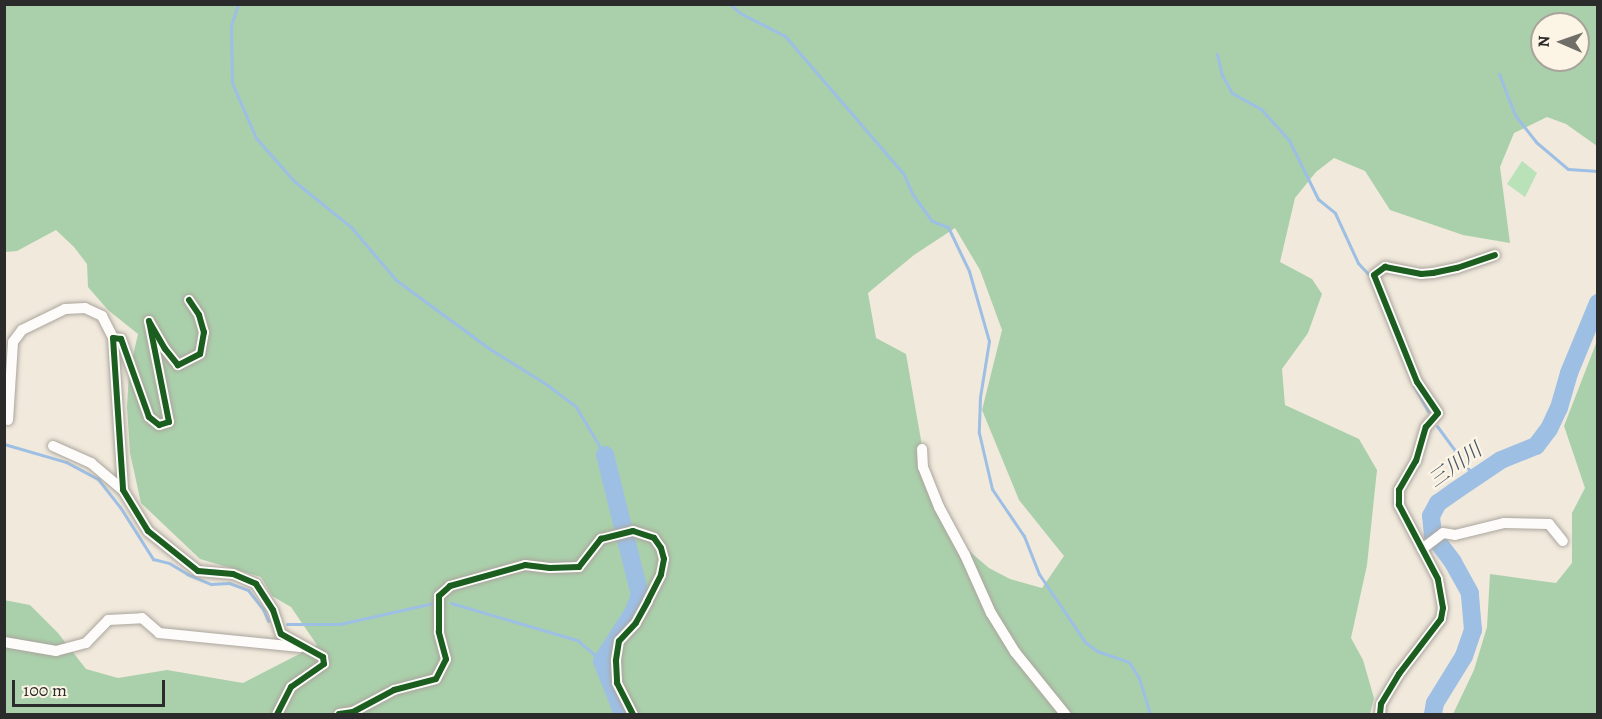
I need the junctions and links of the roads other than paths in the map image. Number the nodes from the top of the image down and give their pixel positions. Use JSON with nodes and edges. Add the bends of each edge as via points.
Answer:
{"nodes":[{"id":1,"x":1495,"y":255,"type":"dead end"},
{"id":2,"x":189,"y":300,"type":"dead end"},
{"id":3,"x":113,"y":338,"type":"junction"},
{"id":4,"x":8,"y":420,"type":"dead end"},
{"id":5,"x":53,"y":446,"type":"dead end"},
{"id":6,"x":922,"y":449,"type":"dead end"},
{"id":7,"x":123,"y":490,"type":"junction"},
{"id":8,"x":1563,"y":541,"type":"dead end"},
{"id":9,"x":1425,"y":547,"type":"junction"},
{"id":10,"x":4,"y":642,"type":"edge"},
{"id":11,"x":304,"y":647,"type":"junction"},
{"id":12,"x":277,"y":714,"type":"edge"},
{"id":13,"x":339,"y":714,"type":"edge"},
{"id":14,"x":633,"y":714,"type":"edge"},
{"id":15,"x":1065,"y":714,"type":"edge"},
{"id":16,"x":1380,"y":714,"type":"edge"}],
"edges":[{"from":1,"to":9,"type":"street","via":[[1433,273],[1385,267],[1374,275],[1409,365],[1438,413],[1426,427],[1416,461],[1400,489],[1399,505],[1404,518]]},
{"from":2,"to":3,"type":"street","via":[[204,332],[200,354],[178,365],[149,321],[169,422],[159,425],[149,417],[121,339]]},
{"from":3,"to":4,"type":"street","via":[[102,316],[85,308],[65,309],[22,330],[14,342]]},
{"from":3,"to":7,"type":"street"},
{"from":5,"to":7,"type":"street","via":[[91,463]]},
{"from":6,"to":15,"type":"street","via":[[931,490],[991,613]]},
{"from":7,"to":11,"type":"street","via":[[148,531],[198,571],[233,574],[256,584],[273,610],[281,633]]},
{"from":8,"to":9,"type":"street","via":[[1549,524],[1504,523],[1455,535],[1443,533]]},
{"from":9,"to":16,"type":"street","via":[[1443,592],[1441,619],[1399,674]]},
{"from":10,"to":11,"type":"street","via":[[56,651],[86,643],[108,620],[142,618],[159,633]]},
{"from":11,"to":12,"type":"street","via":[[323,657],[324,664],[291,687]]},
{"from":13,"to":14,"type":"street","via":[[353,712],[394,690],[436,679],[446,659],[439,632],[439,596],[450,586],[525,565],[579,567],[601,540],[633,531],[654,538],[664,559],[661,575],[636,623],[619,641],[617,683]]}]}
